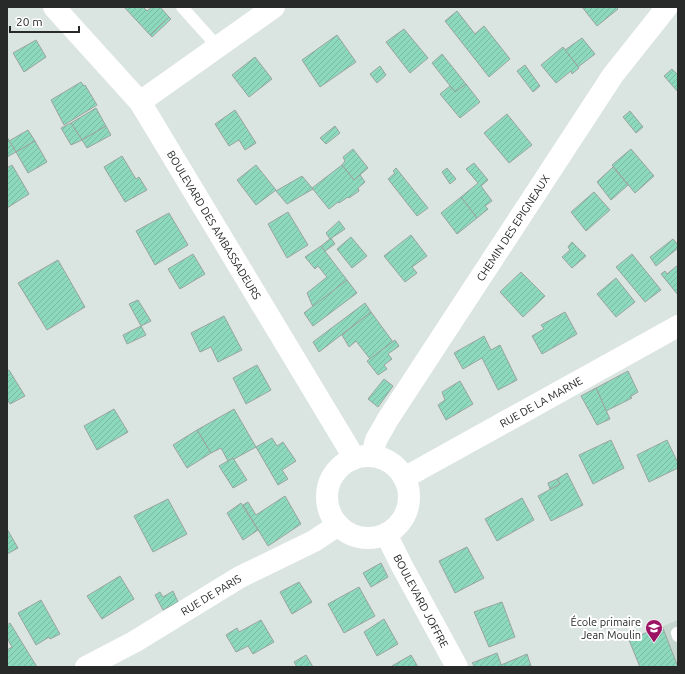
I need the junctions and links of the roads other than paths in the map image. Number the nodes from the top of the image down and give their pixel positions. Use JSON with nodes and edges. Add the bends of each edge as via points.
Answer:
{"nodes":[{"id":1,"x":54,"y":7,"type":"edge"},
{"id":2,"x":182,"y":7,"type":"edge"},
{"id":3,"x":274,"y":7,"type":"edge"},
{"id":4,"x":667,"y":7,"type":"edge"},
{"id":5,"x":218,"y":47,"type":"junction"},
{"id":6,"x":140,"y":102,"type":"junction"},
{"id":7,"x":678,"y":326,"type":"edge"},
{"id":8,"x":363,"y":457,"type":"junction"},
{"id":9,"x":404,"y":478,"type":"junction"},
{"id":10,"x":338,"y":525,"type":"junction"},
{"id":11,"x":386,"y":534,"type":"junction"},
{"id":12,"x":86,"y":667,"type":"edge"},
{"id":13,"x":457,"y":667,"type":"edge"}],
"edges":[{"from":1,"to":6,"type":"street","name":"BOULEVARD DES AMBASSADEURS"},
{"from":2,"to":5,"type":"lane"},
{"from":3,"to":5,"type":"street"},
{"from":4,"to":8,"type":"street","name":"CHEMIN DES EPIGNEAUX","via":[[613,75]]},
{"from":5,"to":6,"type":"street"},
{"from":6,"to":8,"type":"street","name":"BOULEVARD DES AMBASSADEURS","via":[[342,437]]},
{"from":7,"to":9,"type":"street","name":"RUE DE LA MARNE"},
{"from":8,"to":9,"type":"street","via":[[385,460],[396,467]]},
{"from":8,"to":10,"type":"street","via":[[342,465],[333,475],[328,488],[330,514]]},
{"from":9,"to":11,"type":"street","via":[[409,490],[407,510],[397,527]]},
{"from":10,"to":11,"type":"street","via":[[360,538]]},
{"from":10,"to":12,"type":"street","name":"RUE DE PARIS","via":[[314,541],[240,577],[134,642]]},
{"from":11,"to":13,"type":"street","name":"BOULEVARD JOFFRE"}]}
